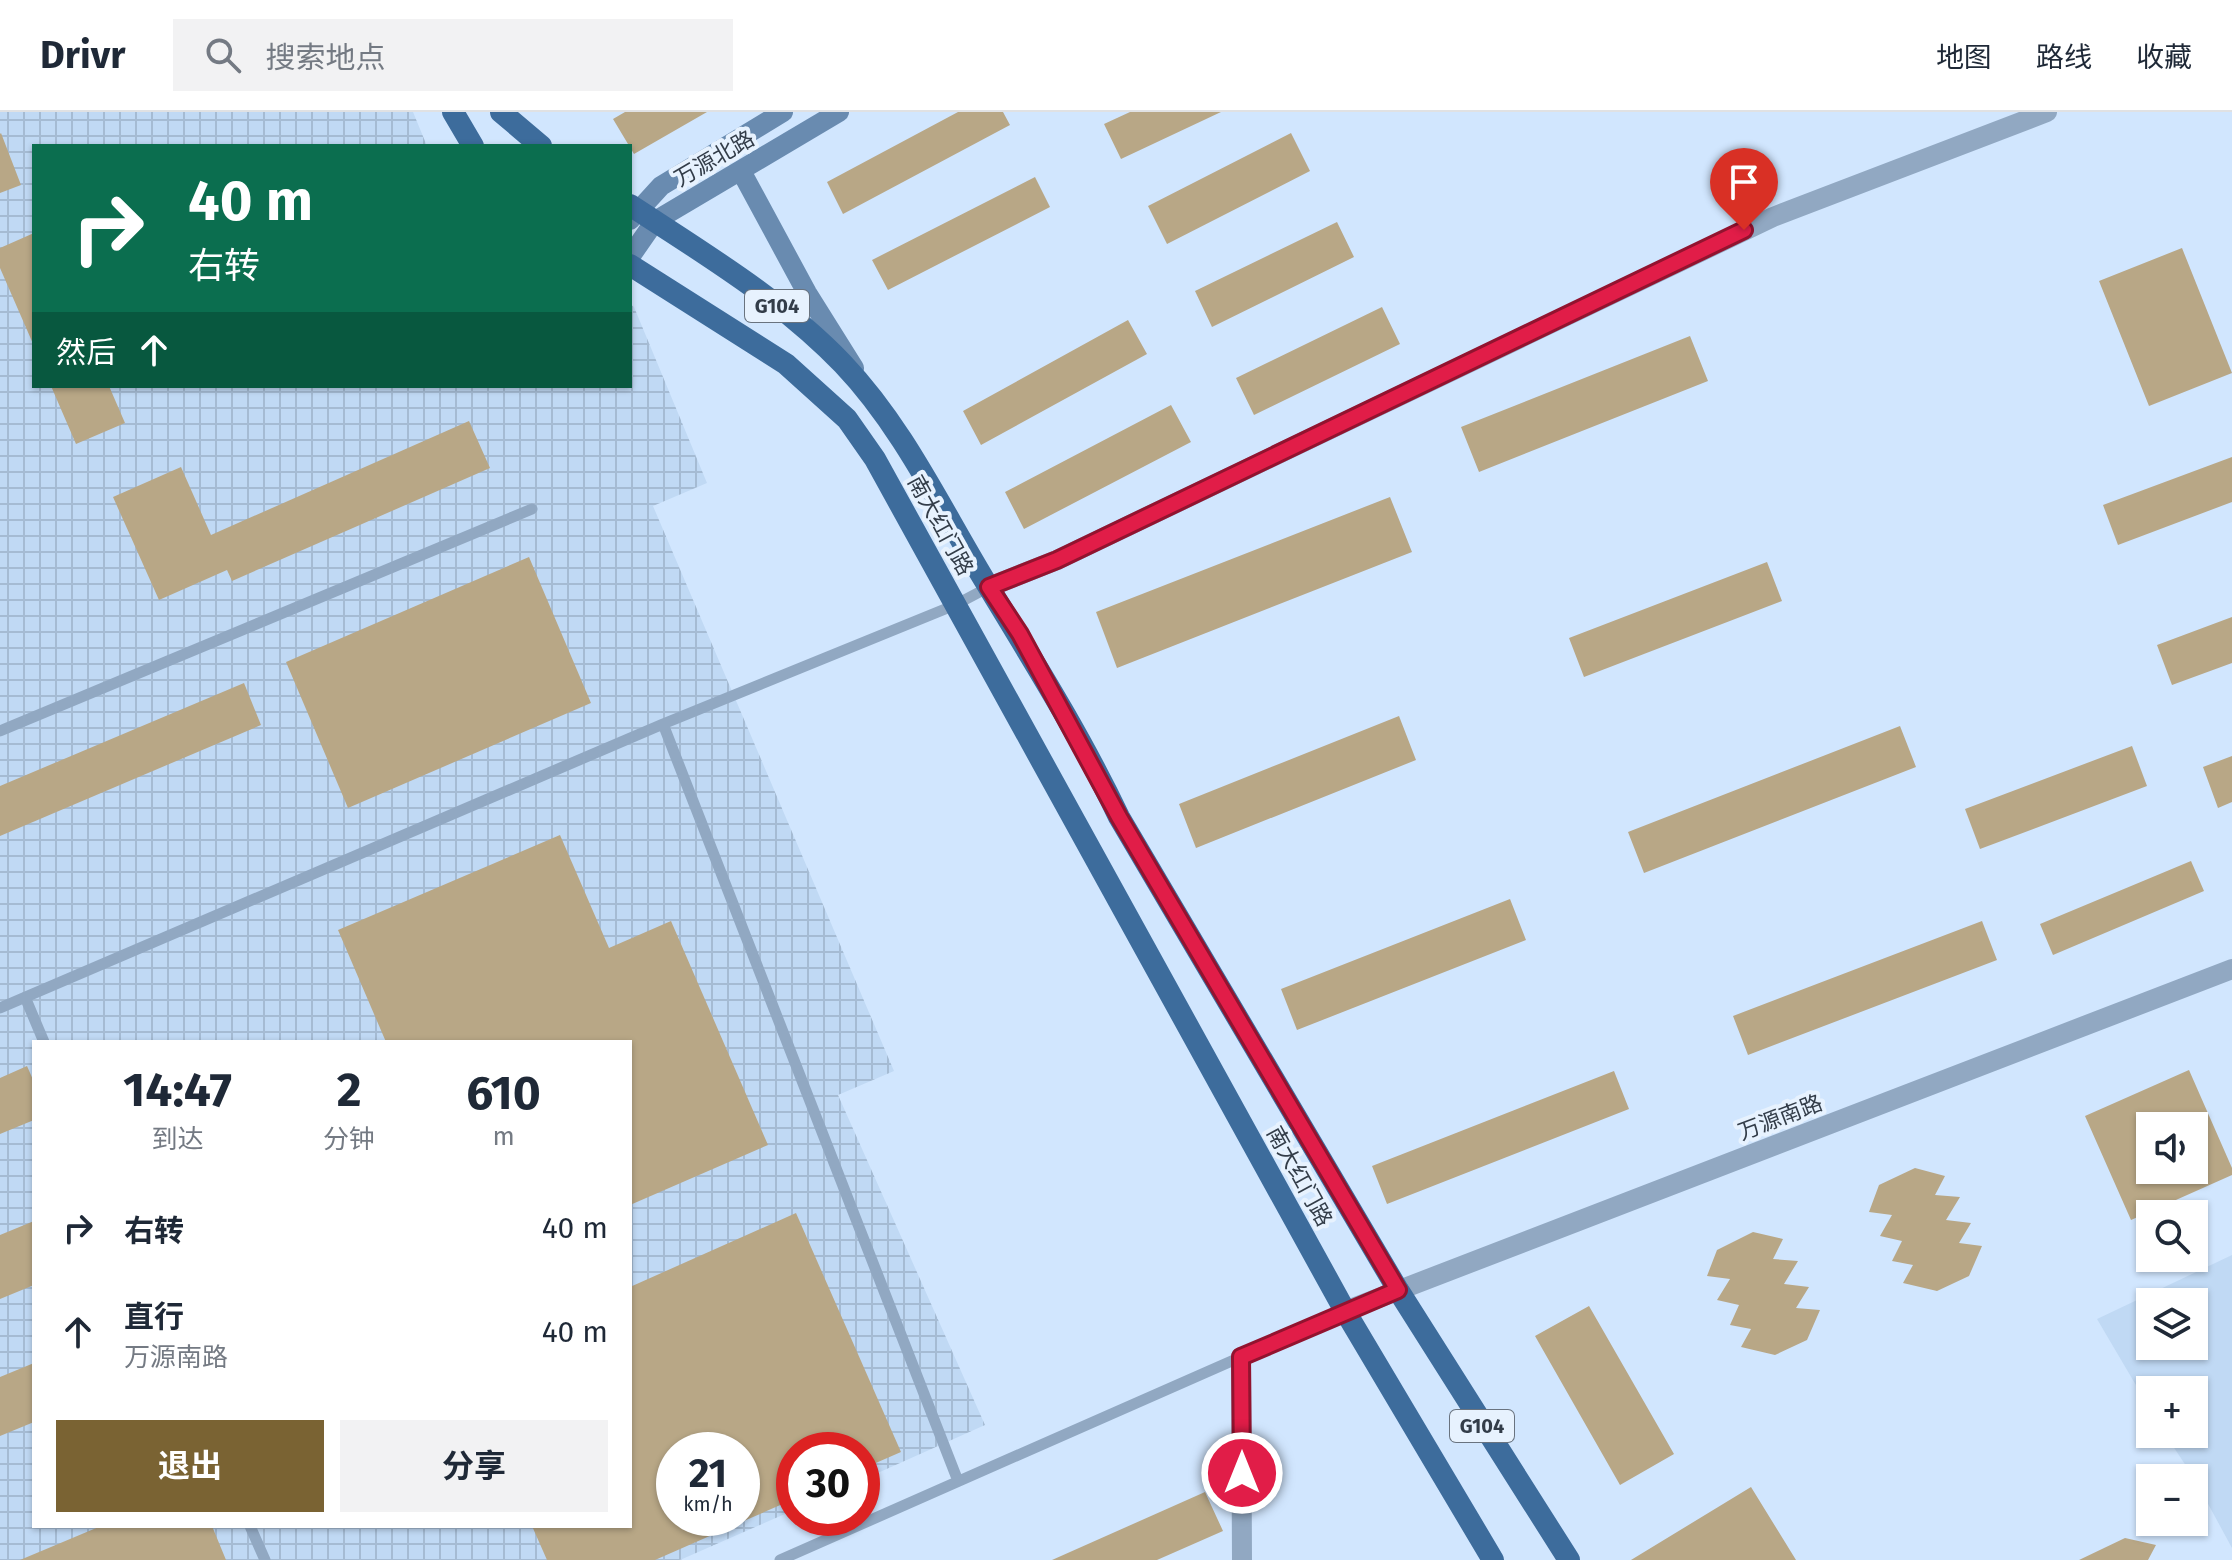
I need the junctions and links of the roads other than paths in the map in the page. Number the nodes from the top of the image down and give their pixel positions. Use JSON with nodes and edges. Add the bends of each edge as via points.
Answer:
{"nodes":[{"id":1,"x":453,"y":112,"type":"edge"},
{"id":2,"x":501,"y":112,"type":"edge"},
{"id":3,"x":783,"y":112,"type":"edge"},
{"id":4,"x":839,"y":112,"type":"edge"},
{"id":5,"x":2047,"y":112,"type":"edge"},
{"id":6,"x":472,"y":144,"type":"edge"},
{"id":7,"x":539,"y":144,"type":"edge"},
{"id":8,"x":741,"y":171,"type":"junction"},
{"id":9,"x":638,"y":214,"type":"edge"},
{"id":10,"x":632,"y":246,"type":"edge"},
{"id":11,"x":632,"y":266,"type":"edge"},
{"id":12,"x":882,"y":412,"type":"junction"},
{"id":13,"x":532,"y":509,"type":"dead end"},
{"id":14,"x":989,"y":587,"type":"junction"},
{"id":15,"x":955,"y":605,"type":"junction"},
{"id":16,"x":663,"y":724,"type":"junction"},
{"id":17,"x":0,"y":731,"type":"edge"},
{"id":18,"x":2232,"y":969,"type":"edge"},
{"id":19,"x":25,"y":997,"type":"junction"},
{"id":20,"x":0,"y":1008,"type":"edge"},
{"id":21,"x":43,"y":1040,"type":"edge"},
{"id":22,"x":1398,"y":1290,"type":"junction"},
{"id":23,"x":1345,"y":1311,"type":"junction"},
{"id":24,"x":1241,"y":1357,"type":"junction"},
{"id":25,"x":958,"y":1481,"type":"junction"},
{"id":26,"x":251,"y":1528,"type":"edge"},
{"id":27,"x":265,"y":1560,"type":"edge"},
{"id":28,"x":780,"y":1560,"type":"edge"},
{"id":29,"x":1242,"y":1560,"type":"edge"},
{"id":30,"x":1493,"y":1560,"type":"edge"},
{"id":31,"x":1569,"y":1560,"type":"edge"}],
"edges":[{"from":1,"to":6,"type":"highway"},
{"from":2,"to":7,"type":"highway"},
{"from":3,"to":9,"type":"main road","name":"万源北路","via":[[661,186]]},
{"from":4,"to":8,"type":"main road","name":"万源北路"},
{"from":5,"to":14,"type":"street","via":[[1773,217],[1057,560]]},
{"from":8,"to":9,"type":"main road","name":"万源北路"},
{"from":8,"to":12,"type":"main road","via":[[807,293]]},
{"from":9,"to":10,"type":"main road"},
{"from":9,"to":12,"type":"highway","name":"南大红门路","number":"G104","via":[[768,299],[823,344]]},
{"from":11,"to":15,"type":"highway","name":"南大红门路","number":"G104","via":[[786,364],[847,419],[875,459]]},
{"from":12,"to":14,"type":"highway","name":"南大红门路","number":"G104"},
{"from":13,"to":17,"type":"lane"},
{"from":14,"to":15,"type":"lane"},
{"from":14,"to":22,"type":"highway","name":"南大红门路","number":"G104"},
{"from":15,"to":16,"type":"lane"},
{"from":15,"to":23,"type":"highway","name":"南大红门路","number":"G104"},
{"from":16,"to":19,"type":"lane"},
{"from":16,"to":25,"type":"lane"},
{"from":18,"to":22,"type":"street","name":"万源南路"},
{"from":19,"to":20,"type":"lane"},
{"from":19,"to":21,"type":"lane"},
{"from":22,"to":23,"type":"street","name":"万源南路"},
{"from":22,"to":31,"type":"highway","number":"G104"},
{"from":23,"to":24,"type":"lane"},
{"from":23,"to":30,"type":"highway","name":"南大红门路","number":"G104"},
{"from":24,"to":25,"type":"lane"},
{"from":24,"to":29,"type":"street"},
{"from":25,"to":28,"type":"lane"},
{"from":26,"to":27,"type":"lane"}]}
